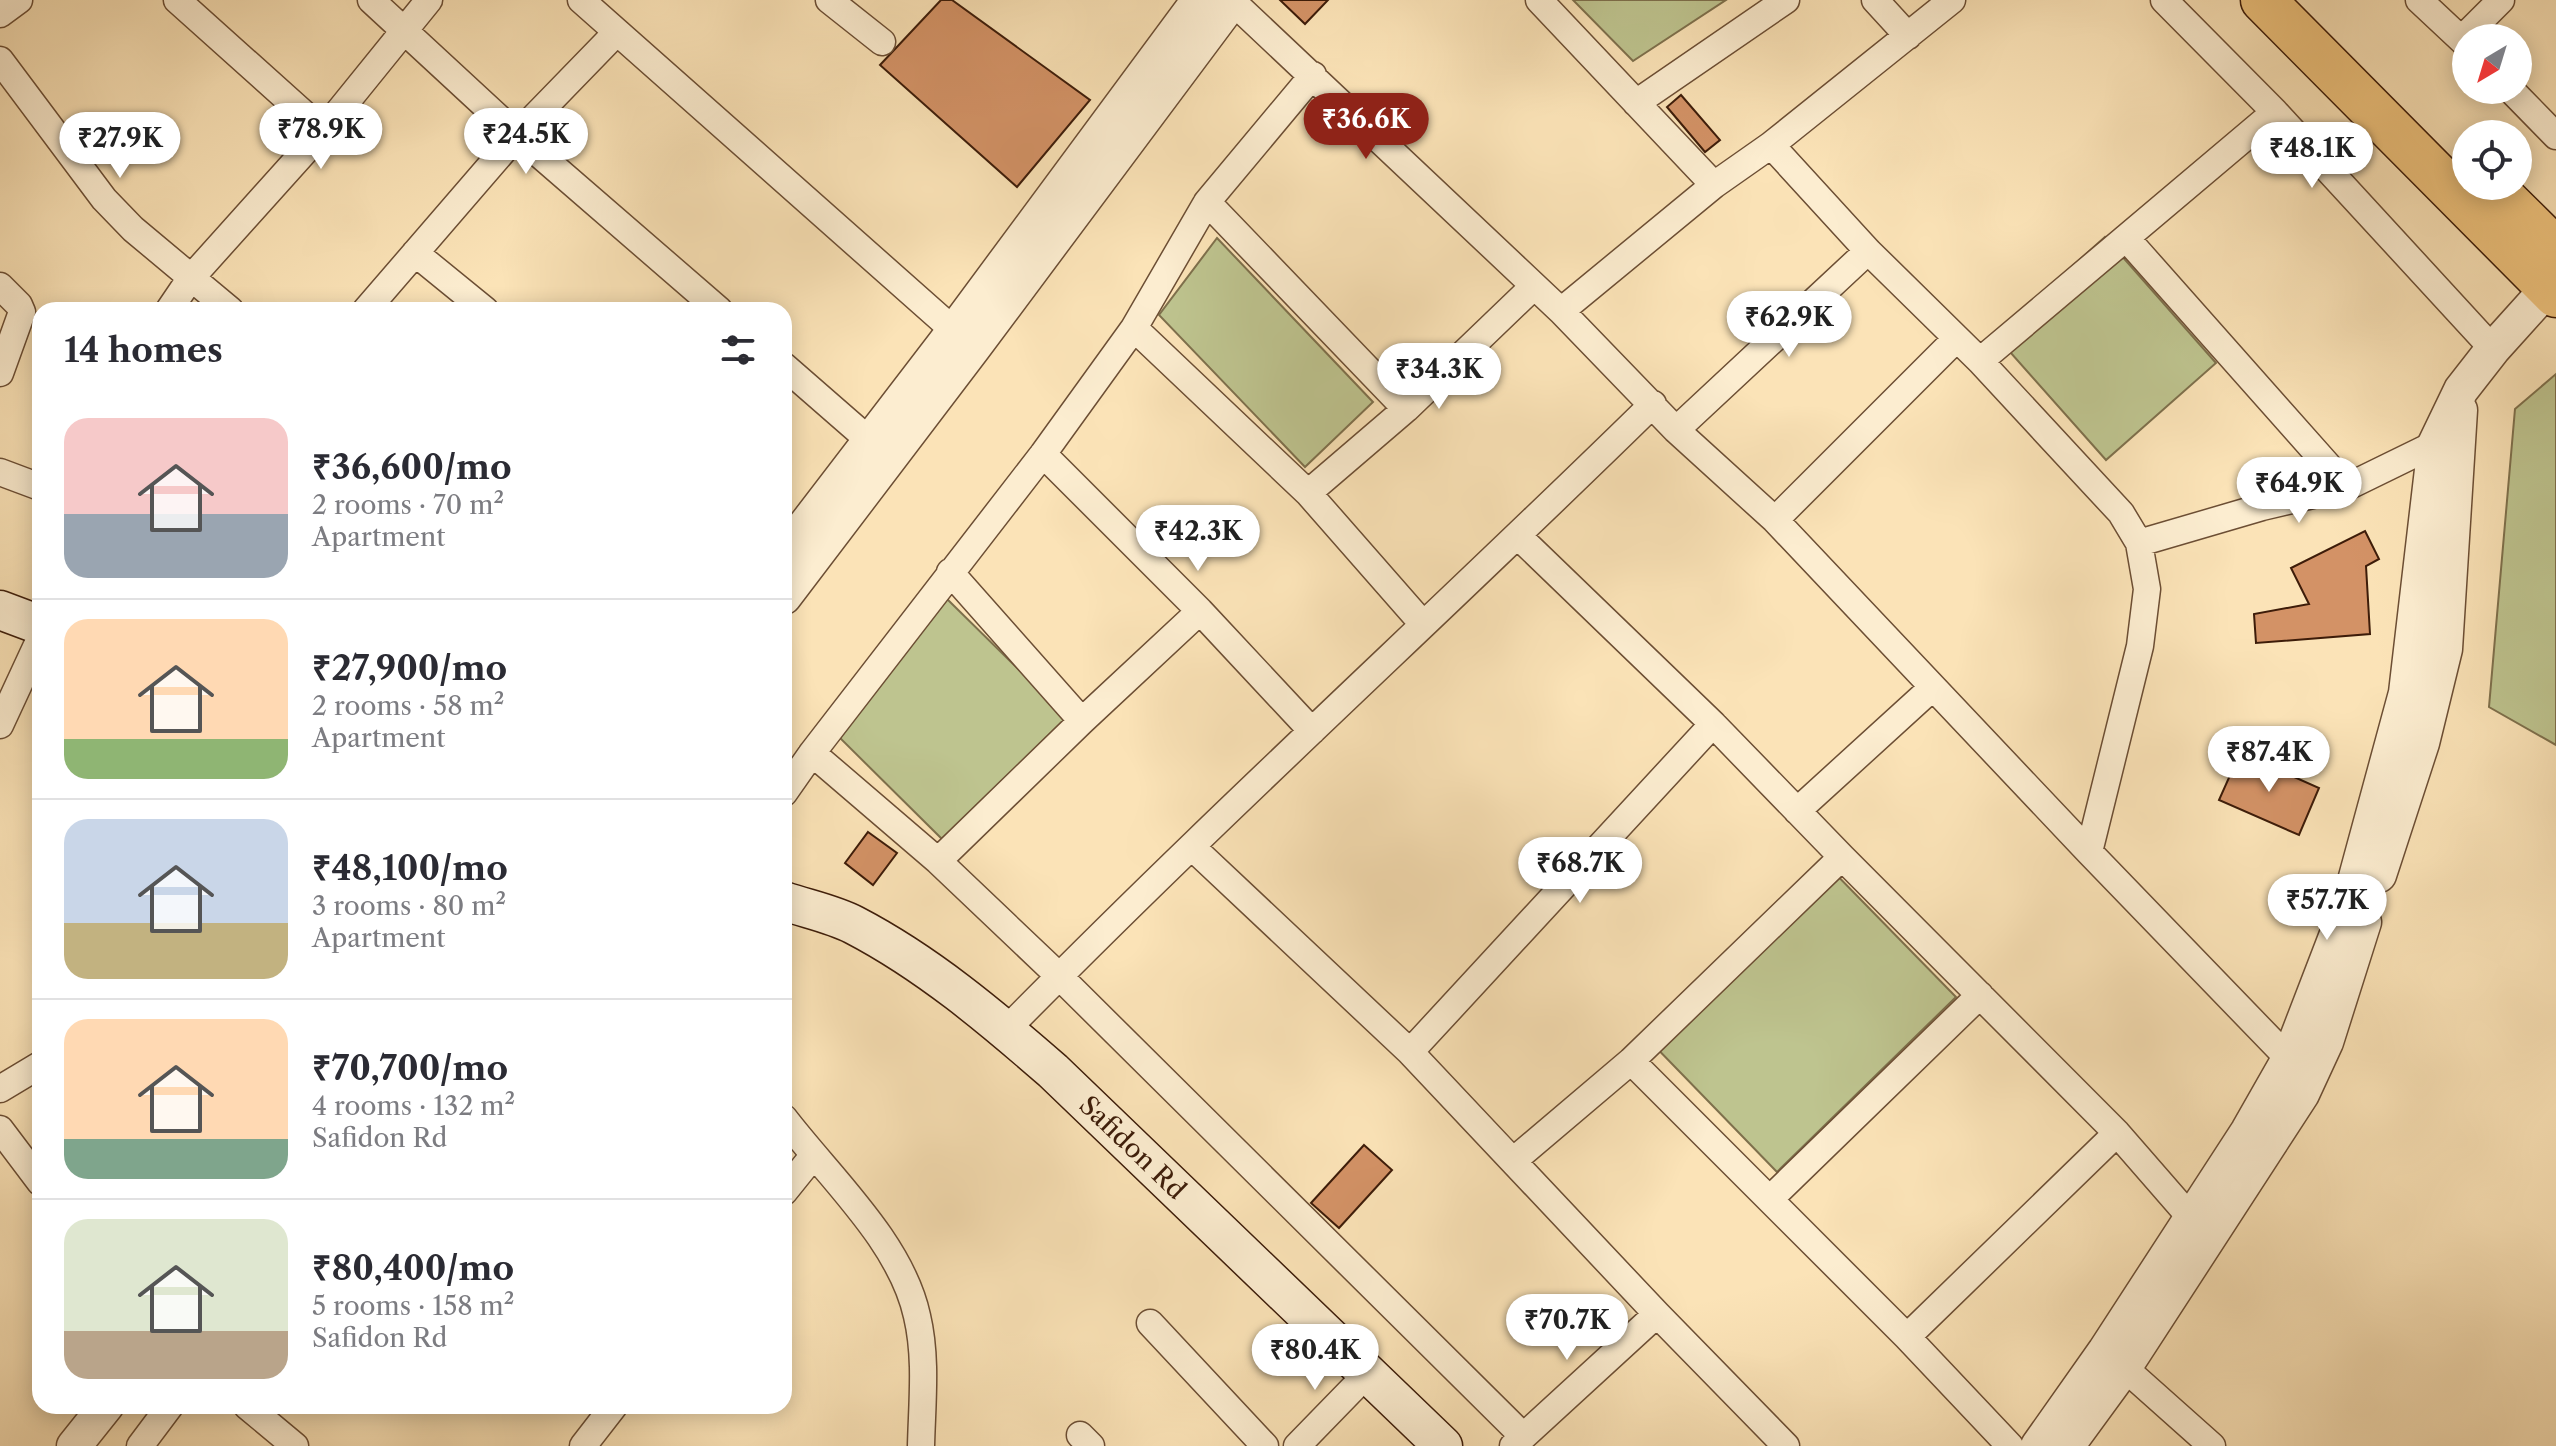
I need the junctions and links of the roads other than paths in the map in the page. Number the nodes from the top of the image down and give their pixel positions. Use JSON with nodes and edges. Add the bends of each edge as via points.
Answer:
{"nodes":[{"id":1,"x":19,"y":0,"type":"edge"},
{"id":2,"x":177,"y":0,"type":"edge"},
{"id":3,"x":371,"y":0,"type":"edge"},
{"id":4,"x":429,"y":0,"type":"edge"},
{"id":5,"x":581,"y":0,"type":"edge"},
{"id":6,"x":829,"y":0,"type":"edge"},
{"id":7,"x":1199,"y":0,"type":"edge"},
{"id":8,"x":1232,"y":0,"type":"edge"},
{"id":9,"x":1539,"y":0,"type":"edge"},
{"id":10,"x":1786,"y":0,"type":"edge"},
{"id":11,"x":1875,"y":0,"type":"edge"},
{"id":12,"x":1952,"y":0,"type":"edge"},
{"id":13,"x":2164,"y":0,"type":"edge"},
{"id":14,"x":2263,"y":0,"type":"edge"},
{"id":15,"x":2304,"y":0,"type":"edge"},
{"id":16,"x":2419,"y":0,"type":"edge"},
{"id":17,"x":2501,"y":0,"type":"edge"},
{"id":18,"x":0,"y":14,"type":"edge"},
{"id":19,"x":2479,"y":24,"type":"edge"},
{"id":20,"x":404,"y":30,"type":"junction"},
{"id":21,"x":2452,"y":30,"type":"edge"},
{"id":22,"x":616,"y":33,"type":"junction"},
{"id":23,"x":1908,"y":36,"type":"junction"},
{"id":24,"x":882,"y":42,"type":"dead end"},
{"id":25,"x":0,"y":60,"type":"edge"},
{"id":26,"x":1313,"y":75,"type":"junction"},
{"id":27,"x":1636,"y":103,"type":"junction"},
{"id":28,"x":2525,"y":104,"type":"edge"},
{"id":29,"x":2275,"y":112,"type":"junction"},
{"id":30,"x":323,"y":131,"type":"junction"},
{"id":31,"x":517,"y":135,"type":"junction"},
{"id":32,"x":2556,"y":136,"type":"edge"},
{"id":33,"x":1771,"y":145,"type":"junction"},
{"id":34,"x":2452,"y":147,"type":"edge"},
{"id":35,"x":1714,"y":185,"type":"junction"},
{"id":36,"x":2501,"y":200,"type":"edge"},
{"id":37,"x":1207,"y":202,"type":"junction"},
{"id":38,"x":2127,"y":239,"type":"junction"},
{"id":39,"x":1868,"y":251,"type":"junction"},
{"id":40,"x":415,"y":253,"type":"junction"},
{"id":41,"x":2554,"y":278,"type":"edge"},
{"id":42,"x":190,"y":279,"type":"junction"},
{"id":43,"x":0,"y":286,"type":"edge"},
{"id":44,"x":1533,"y":287,"type":"junction"},
{"id":45,"x":174,"y":302,"type":"edge"},
{"id":46,"x":220,"y":302,"type":"edge"},
{"id":47,"x":373,"y":302,"type":"edge"},
{"id":48,"x":475,"y":302,"type":"edge"},
{"id":49,"x":710,"y":302,"type":"edge"},
{"id":50,"x":1561,"y":311,"type":"junction"},
{"id":51,"x":1134,"y":328,"type":"junction"},
{"id":52,"x":964,"y":339,"type":"junction"},
{"id":53,"x":1956,"y":339,"type":"junction"},
{"id":54,"x":2493,"y":349,"type":"junction"},
{"id":55,"x":1980,"y":361,"type":"junction"},
{"id":56,"x":0,"y":373,"type":"edge"},
{"id":57,"x":792,"y":373,"type":"edge"},
{"id":58,"x":2461,"y":390,"type":"junction"},
{"id":59,"x":1653,"y":404,"type":"junction"},
{"id":60,"x":1406,"y":409,"type":"junction"},
{"id":61,"x":1676,"y":430,"type":"junction"},
{"id":62,"x":870,"y":441,"type":"junction"},
{"id":63,"x":2435,"y":444,"type":"junction"},
{"id":64,"x":1043,"y":454,"type":"junction"},
{"id":65,"x":0,"y":472,"type":"edge"},
{"id":66,"x":32,"y":484,"type":"edge"},
{"id":67,"x":2347,"y":487,"type":"junction"},
{"id":68,"x":1308,"y":493,"type":"junction"},
{"id":69,"x":1775,"y":520,"type":"junction"},
{"id":70,"x":1518,"y":536,"type":"junction"},
{"id":71,"x":792,"y":543,"type":"edge"},
{"id":72,"x":2139,"y":543,"type":"junction"},
{"id":73,"x":950,"y":572,"type":"junction"},
{"id":74,"x":792,"y":586,"type":"edge"},
{"id":75,"x":0,"y":610,"type":"edge"},
{"id":76,"x":1200,"y":611,"type":"junction"},
{"id":77,"x":1422,"y":623,"type":"junction"},
{"id":78,"x":0,"y":628,"type":"edge"},
{"id":79,"x":32,"y":632,"type":"edge"},
{"id":80,"x":32,"y":635,"type":"edge"},
{"id":81,"x":32,"y":653,"type":"edge"},
{"id":82,"x":1932,"y":688,"type":"junction"},
{"id":83,"x":1082,"y":721,"type":"junction"},
{"id":84,"x":1713,"y":724,"type":"junction"},
{"id":85,"x":0,"y":725,"type":"edge"},
{"id":86,"x":1312,"y":731,"type":"junction"},
{"id":87,"x":812,"y":753,"type":"junction"},
{"id":88,"x":792,"y":782,"type":"edge"},
{"id":89,"x":1797,"y":811,"type":"junction"},
{"id":90,"x":1192,"y":847,"type":"junction"},
{"id":91,"x":2089,"y":852,"type":"junction"},
{"id":92,"x":1842,"y":857,"type":"junction"},
{"id":93,"x":938,"y":861,"type":"junction"},
{"id":94,"x":792,"y":904,"type":"edge"},
{"id":95,"x":1059,"y":976,"type":"junction"},
{"id":96,"x":1980,"y":995,"type":"junction"},
{"id":97,"x":1006,"y":1030,"type":"junction"},
{"id":98,"x":1410,"y":1052,"type":"junction"},
{"id":99,"x":1631,"y":1061,"type":"junction"},
{"id":100,"x":2301,"y":1066,"type":"junction"},
{"id":101,"x":32,"y":1070,"type":"edge"},
{"id":102,"x":0,"y":1089,"type":"edge"},
{"id":103,"x":792,"y":1128,"type":"edge"},
{"id":104,"x":0,"y":1129,"type":"edge"},
{"id":105,"x":2117,"y":1133,"type":"junction"},
{"id":106,"x":813,"y":1156,"type":"junction"},
{"id":107,"x":1513,"y":1161,"type":"junction"},
{"id":108,"x":32,"y":1171,"type":"edge"},
{"id":109,"x":792,"y":1182,"type":"edge"},
{"id":110,"x":1771,"y":1198,"type":"junction"},
{"id":111,"x":2191,"y":1218,"type":"junction"},
{"id":112,"x":1657,"y":1314,"type":"junction"},
{"id":113,"x":1150,"y":1323,"type":"dead end"},
{"id":114,"x":1907,"y":1337,"type":"junction"},
{"id":115,"x":2115,"y":1360,"type":"junction"},
{"id":116,"x":1369,"y":1372,"type":"junction"},
{"id":117,"x":100,"y":1414,"type":"edge"},
{"id":118,"x":164,"y":1414,"type":"edge"},
{"id":119,"x":257,"y":1414,"type":"edge"},
{"id":120,"x":608,"y":1414,"type":"edge"},
{"id":121,"x":1518,"y":1441,"type":"edge"},
{"id":122,"x":74,"y":1446,"type":"edge"},
{"id":123,"x":140,"y":1446,"type":"edge"},
{"id":124,"x":295,"y":1446,"type":"edge"},
{"id":125,"x":583,"y":1446,"type":"edge"},
{"id":126,"x":921,"y":1446,"type":"edge"},
{"id":127,"x":1265,"y":1446,"type":"edge"},
{"id":128,"x":1297,"y":1446,"type":"edge"},
{"id":129,"x":1443,"y":1446,"type":"edge"},
{"id":130,"x":1786,"y":1446,"type":"edge"},
{"id":131,"x":2010,"y":1446,"type":"edge"},
{"id":132,"x":2038,"y":1446,"type":"edge"},
{"id":133,"x":2067,"y":1446,"type":"edge"},
{"id":134,"x":2212,"y":1446,"type":"edge"}],
"edges":[{"from":1,"to":18,"type":"street"},
{"from":2,"to":30,"type":"street"},
{"from":3,"to":20,"type":"street"},
{"from":4,"to":20,"type":"street"},
{"from":5,"to":22,"type":"street"},
{"from":6,"to":24,"type":"street"},
{"from":7,"to":52,"type":"street"},
{"from":8,"to":26,"type":"street"},
{"from":8,"to":52,"type":"street"},
{"from":9,"to":27,"type":"street"},
{"from":10,"to":27,"type":"street"},
{"from":11,"to":23,"type":"street"},
{"from":12,"to":23,"type":"street"},
{"from":13,"to":29,"type":"street"},
{"from":14,"to":41,"type":"highway"},
{"from":15,"to":34,"type":"highway"},
{"from":16,"to":21,"type":"street"},
{"from":17,"to":19,"type":"street"},
{"from":20,"to":30,"type":"street"},
{"from":20,"to":31,"type":"street"},
{"from":22,"to":31,"type":"street"},
{"from":22,"to":52,"type":"street"},
{"from":23,"to":33,"type":"street"},
{"from":25,"to":42,"type":"street","via":[[104,199]]},
{"from":26,"to":37,"type":"street"},
{"from":26,"to":44,"type":"street"},
{"from":27,"to":35,"type":"street"},
{"from":28,"to":32,"type":"street"},
{"from":29,"to":38,"type":"street"},
{"from":29,"to":54,"type":"street"},
{"from":30,"to":42,"type":"street"},
{"from":31,"to":40,"type":"street"},
{"from":31,"to":49,"type":"street"},
{"from":33,"to":35,"type":"street"},
{"from":33,"to":39,"type":"street"},
{"from":35,"to":50,"type":"street"},
{"from":36,"to":41,"type":"highway"},
{"from":37,"to":51,"type":"street"},
{"from":37,"to":60,"type":"street"},
{"from":38,"to":55,"type":"street"},
{"from":38,"to":67,"type":"street"},
{"from":39,"to":53,"type":"street"},
{"from":39,"to":61,"type":"street"},
{"from":40,"to":47,"type":"street"},
{"from":40,"to":48,"type":"street"},
{"from":41,"to":54,"type":"street"},
{"from":42,"to":45,"type":"street"},
{"from":42,"to":46,"type":"street"},
{"from":43,"to":56,"type":"street","via":[[22,312]]},
{"from":44,"to":50,"type":"street"},
{"from":44,"to":60,"type":"street"},
{"from":50,"to":59,"type":"street"},
{"from":51,"to":64,"type":"street"},
{"from":51,"to":68,"type":"street"},
{"from":52,"to":62,"type":"street"},
{"from":52,"to":74,"type":"street"},
{"from":53,"to":55,"type":"street"},
{"from":53,"to":69,"type":"street"},
{"from":54,"to":58,"type":"street"},
{"from":55,"to":72,"type":"street","via":[[2121,513]]},
{"from":57,"to":62,"type":"street"},
{"from":58,"to":63,"type":"street"},
{"from":58,"to":100,"type":"street","via":[[2445,649],[2438,684],[2355,952]]},
{"from":59,"to":61,"type":"street"},
{"from":59,"to":70,"type":"street"},
{"from":60,"to":68,"type":"street"},
{"from":61,"to":69,"type":"street"},
{"from":62,"to":71,"type":"street"},
{"from":63,"to":67,"type":"street"},
{"from":63,"to":100,"type":"street","via":[[2406,693]]},
{"from":64,"to":73,"type":"street"},
{"from":64,"to":76,"type":"street"},
{"from":65,"to":66,"type":"street"},
{"from":67,"to":72,"type":"street"},
{"from":68,"to":77,"type":"street"},
{"from":69,"to":82,"type":"street"},
{"from":70,"to":77,"type":"street"},
{"from":70,"to":84,"type":"street"},
{"from":72,"to":91,"type":"street","via":[[2147,589],[2140,646]]},
{"from":73,"to":83,"type":"street"},
{"from":73,"to":87,"type":"street"},
{"from":75,"to":79,"type":"main road"},
{"from":76,"to":83,"type":"street"},
{"from":76,"to":86,"type":"street"},
{"from":77,"to":86,"type":"street"},
{"from":78,"to":80,"type":"main road"},
{"from":81,"to":85,"type":"street"},
{"from":82,"to":89,"type":"street"},
{"from":82,"to":91,"type":"street"},
{"from":83,"to":93,"type":"street"},
{"from":84,"to":89,"type":"street"},
{"from":84,"to":98,"type":"street"},
{"from":86,"to":90,"type":"street"},
{"from":87,"to":88,"type":"street"},
{"from":87,"to":93,"type":"street"},
{"from":89,"to":92,"type":"street"},
{"from":90,"to":95,"type":"street"},
{"from":90,"to":98,"type":"street"},
{"from":91,"to":100,"type":"street"},
{"from":92,"to":96,"type":"street"},
{"from":92,"to":99,"type":"street"},
{"from":93,"to":95,"type":"street"},
{"from":94,"to":97,"type":"main road","name":"Safidon Rd","via":[[852,924],[931,971]]},
{"from":95,"to":97,"type":"street"},
{"from":95,"to":121,"type":"street"},
{"from":96,"to":105,"type":"street"},
{"from":96,"to":110,"type":"street"},
{"from":97,"to":116,"type":"main road","name":"Safidon Rd"},
{"from":98,"to":107,"type":"street"},
{"from":99,"to":107,"type":"street"},
{"from":99,"to":110,"type":"street"},
{"from":100,"to":111,"type":"street","via":[[2248,1131]]},
{"from":100,"to":115,"type":"street","via":[[2302,1094]]},
{"from":101,"to":102,"type":"street"},
{"from":103,"to":106,"type":"street"},
{"from":104,"to":108,"type":"street"},
{"from":105,"to":111,"type":"street"},
{"from":105,"to":114,"type":"street"},
{"from":106,"to":109,"type":"street"},
{"from":106,"to":126,"type":"street","via":[[874,1228],[900,1270],[917,1315],[923,1356]]},
{"from":107,"to":112,"type":"street"},
{"from":110,"to":114,"type":"street"},
{"from":111,"to":115,"type":"street"},
{"from":112,"to":121,"type":"street"},
{"from":112,"to":130,"type":"street"},
{"from":113,"to":127,"type":"street"},
{"from":114,"to":131,"type":"street"},
{"from":115,"to":132,"type":"street"},
{"from":115,"to":133,"type":"street"},
{"from":115,"to":134,"type":"street"},
{"from":116,"to":128,"type":"street"},
{"from":116,"to":129,"type":"main road","name":"Safidon Rd"},
{"from":117,"to":122,"type":"street"},
{"from":118,"to":123,"type":"street"},
{"from":119,"to":124,"type":"street"},
{"from":120,"to":125,"type":"street"}]}
